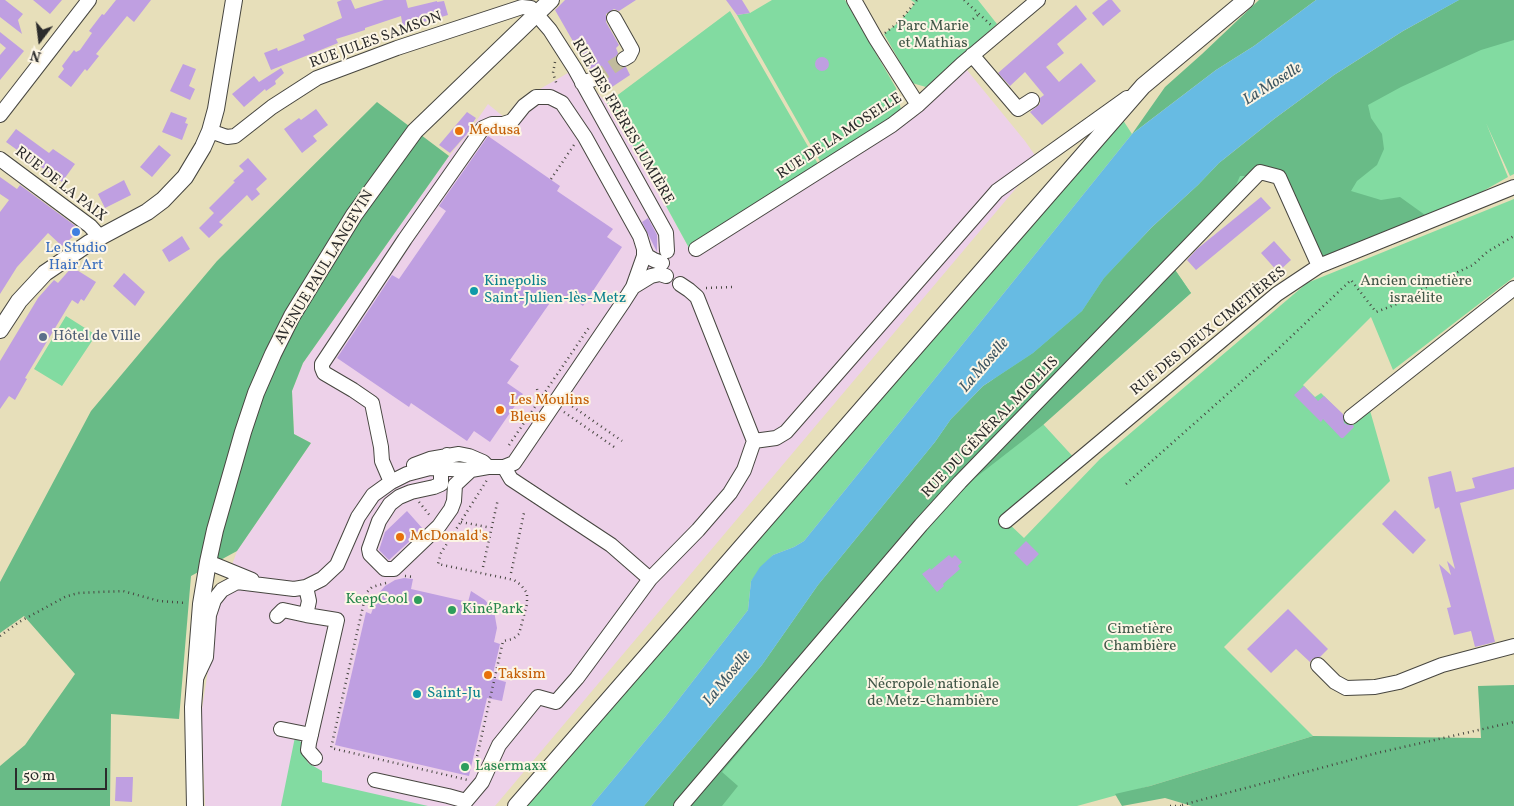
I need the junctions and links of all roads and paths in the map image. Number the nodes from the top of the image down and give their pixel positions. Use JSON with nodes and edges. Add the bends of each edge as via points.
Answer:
{"nodes":[{"id":1,"x":89,"y":0,"type":"edge"},
{"id":2,"x":234,"y":0,"type":"edge"},
{"id":3,"x":551,"y":0,"type":"edge"},
{"id":4,"x":854,"y":0,"type":"edge"},
{"id":5,"x":917,"y":0,"type":"edge"},
{"id":6,"x":964,"y":0,"type":"edge"},
{"id":7,"x":1038,"y":0,"type":"edge"},
{"id":8,"x":1246,"y":0,"type":"edge"},
{"id":9,"x":537,"y":13,"type":"junction"},
{"id":10,"x":979,"y":14,"type":"junction"},
{"id":11,"x":614,"y":18,"type":"dead end"},
{"id":12,"x":974,"y":19,"type":"dead end"},
{"id":13,"x":999,"y":32,"type":"junction"},
{"id":14,"x":876,"y":39,"type":"junction"},
{"id":15,"x":560,"y":46,"type":"junction"},
{"id":16,"x":972,"y":56,"type":"junction"},
{"id":17,"x":624,"y":59,"type":"dead end"},
{"id":18,"x":1143,"y":86,"type":"junction"},
{"id":19,"x":1032,"y":100,"type":"dead end"},
{"id":20,"x":562,"y":103,"type":"junction"},
{"id":21,"x":918,"y":105,"type":"junction"},
{"id":22,"x":0,"y":115,"type":"edge"},
{"id":23,"x":210,"y":131,"type":"junction"},
{"id":24,"x":576,"y":142,"type":"dead end"},
{"id":25,"x":0,"y":159,"type":"edge"},
{"id":26,"x":551,"y":179,"type":"dead end"},
{"id":27,"x":1514,"y":187,"type":"edge"},
{"id":28,"x":1514,"y":236,"type":"edge"},
{"id":29,"x":100,"y":237,"type":"junction"},
{"id":30,"x":644,"y":249,"type":"junction"},
{"id":31,"x":696,"y":249,"type":"dead end"},
{"id":32,"x":665,"y":263,"type":"junction"},
{"id":33,"x":1319,"y":266,"type":"junction"},
{"id":34,"x":685,"y":287,"type":"joint"},
{"id":35,"x":732,"y":287,"type":"dead end"},
{"id":36,"x":633,"y":288,"type":"junction"},
{"id":37,"x":1514,"y":288,"type":"edge"},
{"id":38,"x":592,"y":324,"type":"dead end"},
{"id":39,"x":0,"y":330,"type":"edge"},
{"id":40,"x":537,"y":389,"type":"dead end"},
{"id":41,"x":540,"y":398,"type":"junction"},
{"id":42,"x":557,"y":410,"type":"junction"},
{"id":43,"x":1351,"y":416,"type":"dead end"},
{"id":44,"x":622,"y":441,"type":"dead end"},
{"id":45,"x":754,"y":442,"type":"junction"},
{"id":46,"x":508,"y":447,"type":"dead end"},
{"id":47,"x":617,"y":449,"type":"dead end"},
{"id":48,"x":450,"y":454,"type":"junction"},
{"id":49,"x":495,"y":467,"type":"junction"},
{"id":50,"x":450,"y":469,"type":"junction"},
{"id":51,"x":471,"y":470,"type":"junction"},
{"id":52,"x":407,"y":474,"type":"junction"},
{"id":53,"x":391,"y":482,"type":"junction"},
{"id":54,"x":455,"y":484,"type":"junction"},
{"id":55,"x":1126,"y":484,"type":"dead end"},
{"id":56,"x":498,"y":499,"type":"dead end"},
{"id":57,"x":416,"y":500,"type":"dead end"},
{"id":58,"x":524,"y":513,"type":"dead end"},
{"id":59,"x":1006,"y":521,"type":"dead end"},
{"id":60,"x":461,"y":522,"type":"junction"},
{"id":61,"x":439,"y":526,"type":"junction"},
{"id":62,"x":487,"y":527,"type":"dead end"},
{"id":63,"x":452,"y":536,"type":"junction"},
{"id":64,"x":208,"y":562,"type":"junction"},
{"id":65,"x":483,"y":567,"type":"dead end"},
{"id":66,"x":511,"y":573,"type":"dead end"},
{"id":67,"x":400,"y":577,"type":"dead end"},
{"id":68,"x":414,"y":577,"type":"dead end"},
{"id":69,"x":650,"y":579,"type":"junction"},
{"id":70,"x":393,"y":580,"type":"dead end"},
{"id":71,"x":262,"y":584,"type":"junction"},
{"id":72,"x":306,"y":587,"type":"junction"},
{"id":73,"x":201,"y":604,"type":"junction"},
{"id":74,"x":306,"y":615,"type":"junction"},
{"id":75,"x":277,"y":616,"type":"dead end"},
{"id":76,"x":0,"y":636,"type":"edge"},
{"id":77,"x":1514,"y":646,"type":"edge"},
{"id":78,"x":1318,"y":665,"type":"dead end"},
{"id":79,"x":194,"y":682,"type":"junction"},
{"id":80,"x":1514,"y":722,"type":"edge"},
{"id":81,"x":281,"y":729,"type":"dead end"},
{"id":82,"x":311,"y":736,"type":"junction"},
{"id":83,"x":315,"y":758,"type":"dead end"},
{"id":84,"x":476,"y":762,"type":"dead end"},
{"id":85,"x":375,"y":780,"type":"dead end"},
{"id":86,"x":466,"y":802,"type":"junction"},
{"id":87,"x":195,"y":806,"type":"edge"},
{"id":88,"x":516,"y":806,"type":"edge"},
{"id":89,"x":682,"y":806,"type":"edge"},
{"id":90,"x":1170,"y":806,"type":"edge"},
{"id":91,"x":1182,"y":806,"type":"edge"}],
"edges":[{"from":1,"to":22,"type":"street"},
{"from":2,"to":23,"type":"main road"},
{"from":3,"to":9,"type":"main road","name":"AVENUE PAUL LANGEVIN"},
{"from":4,"to":14,"type":"street"},
{"from":5,"to":14,"type":"path","via":[[899,22]]},
{"from":6,"to":10,"type":"path"},
{"from":7,"to":13,"type":"street","name":"RUE DE LA MOSELLE"},
{"from":8,"to":18,"type":"main road"},
{"from":9,"to":15,"type":"street","name":"RUE DES FRÈRES LUMIÈRE"},
{"from":9,"to":23,"type":"street","name":"RUE JULES SAMSON","via":[[531,8],[522,8],[397,48],[317,78],[235,136],[227,137]]},
{"from":9,"to":64,"type":"main road","name":"AVENUE PAUL LANGEVIN","via":[[415,130],[354,215],[292,316],[256,393]]},
{"from":10,"to":12,"type":"path"},
{"from":10,"to":13,"type":"path"},
{"from":11,"to":17,"type":"street","via":[[632,50]]},
{"from":13,"to":16,"type":"street","name":"RUE DE LA MOSELLE"},
{"from":14,"to":21,"type":"street"},
{"from":15,"to":20,"type":"path","via":[[553,73]]},
{"from":15,"to":32,"type":"street","name":"RUE DES FRÈRES LUMIÈRE","via":[[588,81],[666,233]]},
{"from":16,"to":19,"type":"street","via":[[1018,110]]},
{"from":16,"to":21,"type":"street","name":"RUE DE LA MOSELLE"},
{"from":18,"to":45,"type":"street","via":[[997,191],[786,432],[776,438]]},
{"from":18,"to":88,"type":"main road"},
{"from":20,"to":30,"type":"street","via":[[594,152]]},
{"from":20,"to":53,"type":"street","via":[[536,97],[512,121],[483,128],[322,364],[324,373],[372,403],[382,461]]},
{"from":21,"to":31,"type":"street","name":"RUE DE LA MOSELLE","via":[[878,135]]},
{"from":23,"to":29,"type":"main road","via":[[194,164],[163,200]]},
{"from":24,"to":26,"type":"path"},
{"from":25,"to":29,"type":"street","name":"RUE DE LA PAIX","via":[[90,226]]},
{"from":27,"to":33,"type":"street","name":"RUE DES DEUX CIMETIÈRES"},
{"from":28,"to":55,"type":"path","via":[[1487,252],[1473,266],[1376,312],[1351,280]]},
{"from":29,"to":39,"type":"main road","via":[[45,273],[30,287]]},
{"from":30,"to":32,"type":"street","via":[[647,256]]},
{"from":30,"to":36,"type":"street"},
{"from":32,"to":36,"type":"street","via":[[660,274]]},
{"from":33,"to":59,"type":"street","name":"RUE DES DEUX CIMETIÈRES","via":[[1277,294]]},
{"from":33,"to":89,"type":"street","name":"RUE DU GÉNÉRAL MIOLLIS","via":[[1279,177],[1260,172],[960,482]]},
{"from":34,"to":35,"type":"path"},
{"from":34,"to":45,"type":"street","via":[[697,297]]},
{"from":36,"to":42,"type":"street"},
{"from":37,"to":43,"type":"street"},
{"from":38,"to":41,"type":"path"},
{"from":40,"to":41,"type":"path"},
{"from":41,"to":42,"type":"path","via":[[541,402]]},
{"from":41,"to":46,"type":"path"},
{"from":42,"to":44,"type":"path","via":[[569,404]]},
{"from":42,"to":47,"type":"path"},
{"from":42,"to":49,"type":"street","via":[[514,463]]},
{"from":45,"to":69,"type":"street","via":[[744,470],[730,493]]},
{"from":48,"to":49,"type":"street","via":[[469,456]]},
{"from":48,"to":50,"type":"street","via":[[456,460]]},
{"from":48,"to":52,"type":"street","via":[[413,466]]},
{"from":49,"to":51,"type":"street"},
{"from":49,"to":60,"type":"path"},
{"from":49,"to":69,"type":"street","via":[[611,545]]},
{"from":50,"to":51,"type":"street"},
{"from":50,"to":52,"type":"street","via":[[430,468]]},
{"from":50,"to":54,"type":"street"},
{"from":50,"to":61,"type":"street","via":[[441,484],[411,492],[390,504],[379,520],[370,554],[385,569],[394,569]]},
{"from":51,"to":54,"type":"street"},
{"from":52,"to":53,"type":"street"},
{"from":53,"to":72,"type":"street","via":[[373,495],[358,517],[337,565],[322,580]]},
{"from":54,"to":61,"type":"street","via":[[452,509]]},
{"from":56,"to":65,"type":"path"},
{"from":57,"to":61,"type":"path"},
{"from":58,"to":66,"type":"path"},
{"from":60,"to":62,"type":"path"},
{"from":60,"to":63,"type":"path"},
{"from":61,"to":63,"type":"path"},
{"from":63,"to":84,"type":"path","via":[[438,564],[514,580],[527,593],[519,634],[503,641]]},
{"from":64,"to":71,"type":"street"},
{"from":64,"to":73,"type":"main road","name":"AVENUE PAUL LANGEVIN"},
{"from":67,"to":68,"type":"path"},
{"from":69,"to":86,"type":"street","via":[[556,702],[538,697],[499,745],[482,782]]},
{"from":70,"to":86,"type":"path","via":[[367,592],[331,748],[472,781]]},
{"from":71,"to":72,"type":"street","via":[[294,589]]},
{"from":71,"to":79,"type":"street","via":[[237,582],[222,590],[214,600],[209,615],[206,657]]},
{"from":72,"to":74,"type":"street","via":[[309,601]]},
{"from":73,"to":76,"type":"path","via":[[159,601],[123,591],[78,593],[19,622]]},
{"from":73,"to":79,"type":"main road","name":"AVENUE PAUL LANGEVIN"},
{"from":74,"to":75,"type":"street","via":[[283,610]]},
{"from":74,"to":82,"type":"street","via":[[337,620]]},
{"from":77,"to":78,"type":"street","via":[[1442,665],[1399,682],[1369,687],[1346,688]]},
{"from":79,"to":87,"type":"main road","name":"AVENUE PAUL LANGEVIN"},
{"from":80,"to":91,"type":"path","via":[[1377,753]]},
{"from":81,"to":82,"type":"street"},
{"from":82,"to":83,"type":"street","via":[[308,750]]},
{"from":85,"to":86,"type":"street"},
{"from":90,"to":91,"type":"path"}]}
